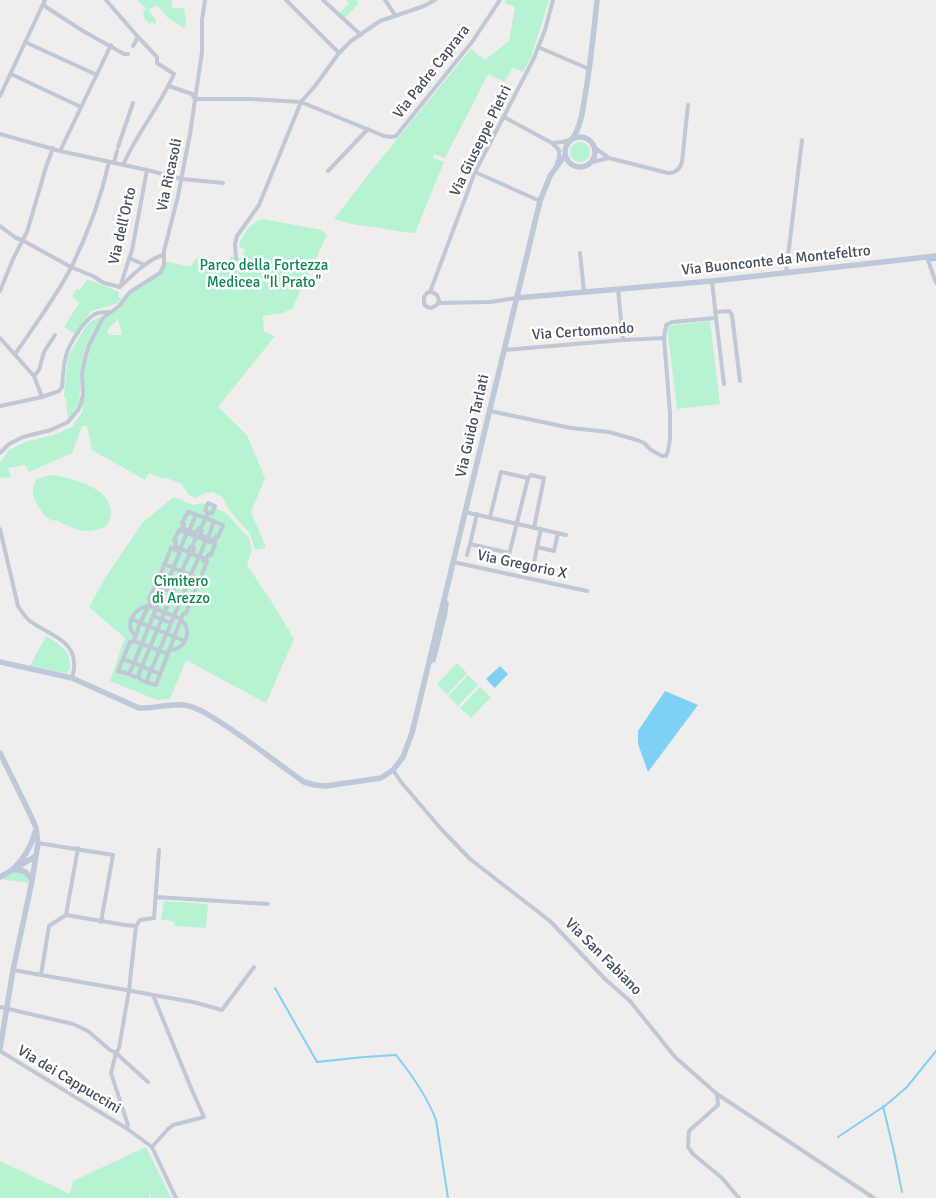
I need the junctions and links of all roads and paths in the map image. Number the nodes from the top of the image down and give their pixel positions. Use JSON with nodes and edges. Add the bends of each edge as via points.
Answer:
{"nodes":[{"id":1,"x":107,"y":0,"type":"edge"},
{"id":2,"x":206,"y":0,"type":"edge"},
{"id":3,"x":286,"y":0,"type":"edge"},
{"id":4,"x":323,"y":0,"type":"edge"},
{"id":5,"x":385,"y":0,"type":"edge"},
{"id":6,"x":435,"y":0,"type":"edge"},
{"id":7,"x":500,"y":0,"type":"edge"},
{"id":8,"x":553,"y":0,"type":"edge"},
{"id":9,"x":597,"y":0,"type":"edge"},
{"id":10,"x":45,"y":2,"type":"edge"},
{"id":11,"x":430,"y":2,"type":"edge"},
{"id":12,"x":395,"y":15,"type":"junction"},
{"id":13,"x":360,"y":35,"type":"junction"},
{"id":14,"x":138,"y":37,"type":"junction"},
{"id":15,"x":25,"y":42,"type":"junction"},
{"id":16,"x":111,"y":45,"type":"junction"},
{"id":17,"x":133,"y":46,"type":"dead end"},
{"id":18,"x":538,"y":47,"type":"junction"},
{"id":19,"x":339,"y":53,"type":"junction"},
{"id":20,"x":128,"y":54,"type":"dead end"},
{"id":21,"x":589,"y":69,"type":"junction"},
{"id":22,"x":10,"y":74,"type":"junction"},
{"id":23,"x":97,"y":75,"type":"junction"},
{"id":24,"x":0,"y":82,"type":"edge"},
{"id":25,"x":5,"y":84,"type":"junction"},
{"id":26,"x":169,"y":86,"type":"junction"},
{"id":27,"x":0,"y":96,"type":"edge"},
{"id":28,"x":195,"y":99,"type":"junction"},
{"id":29,"x":301,"y":102,"type":"junction"},
{"id":30,"x":133,"y":103,"type":"dead end"},
{"id":31,"x":688,"y":105,"type":"dead end"},
{"id":32,"x":81,"y":107,"type":"junction"},
{"id":33,"x":504,"y":117,"type":"junction"},
{"id":34,"x":580,"y":122,"type":"junction"},
{"id":35,"x":368,"y":129,"type":"junction"},
{"id":36,"x":0,"y":134,"type":"edge"},
{"id":37,"x":572,"y":139,"type":"junction"},
{"id":38,"x":587,"y":139,"type":"junction"},
{"id":39,"x":802,"y":140,"type":"dead end"},
{"id":40,"x":552,"y":144,"type":"junction"},
{"id":41,"x":53,"y":148,"type":"junction"},
{"id":42,"x":595,"y":148,"type":"junction"},
{"id":43,"x":559,"y":150,"type":"junction"},
{"id":44,"x":60,"y":151,"type":"junction"},
{"id":45,"x":565,"y":154,"type":"junction"},
{"id":46,"x":610,"y":158,"type":"junction"},
{"id":47,"x":112,"y":162,"type":"junction"},
{"id":48,"x":592,"y":162,"type":"junction"},
{"id":49,"x":571,"y":164,"type":"junction"},
{"id":50,"x":123,"y":165,"type":"junction"},
{"id":51,"x":555,"y":168,"type":"junction"},
{"id":52,"x":147,"y":170,"type":"junction"},
{"id":53,"x":328,"y":170,"type":"dead end"},
{"id":54,"x":476,"y":172,"type":"junction"},
{"id":55,"x":223,"y":183,"type":"dead end"},
{"id":56,"x":540,"y":201,"type":"junction"},
{"id":57,"x":0,"y":226,"type":"edge"},
{"id":58,"x":22,"y":240,"type":"junction"},
{"id":59,"x":580,"y":252,"type":"dead end"},
{"id":60,"x":163,"y":255,"type":"junction"},
{"id":61,"x":936,"y":256,"type":"edge"},
{"id":62,"x":927,"y":257,"type":"junction"},
{"id":63,"x":129,"y":258,"type":"junction"},
{"id":64,"x":236,"y":258,"type":"dead end"},
{"id":65,"x":145,"y":265,"type":"junction"},
{"id":66,"x":71,"y":267,"type":"junction"},
{"id":67,"x":786,"y":273,"type":"junction"},
{"id":68,"x":712,"y":281,"type":"junction"},
{"id":69,"x":936,"y":283,"type":"edge"},
{"id":70,"x":120,"y":287,"type":"junction"},
{"id":71,"x":1,"y":288,"type":"edge"},
{"id":72,"x":618,"y":289,"type":"junction"},
{"id":73,"x":430,"y":292,"type":"junction"},
{"id":74,"x":584,"y":292,"type":"junction"},
{"id":75,"x":516,"y":298,"type":"junction"},
{"id":76,"x":438,"y":303,"type":"junction"},
{"id":77,"x":110,"y":312,"type":"junction"},
{"id":78,"x":715,"y":312,"type":"junction"},
{"id":79,"x":716,"y":318,"type":"junction"},
{"id":80,"x":55,"y":335,"type":"dead end"},
{"id":81,"x":0,"y":338,"type":"edge"},
{"id":82,"x":664,"y":338,"type":"junction"},
{"id":83,"x":623,"y":340,"type":"junction"},
{"id":84,"x":504,"y":350,"type":"junction"},
{"id":85,"x":15,"y":354,"type":"junction"},
{"id":86,"x":34,"y":376,"type":"junction"},
{"id":87,"x":740,"y":381,"type":"dead end"},
{"id":88,"x":724,"y":384,"type":"dead end"},
{"id":89,"x":42,"y":397,"type":"junction"},
{"id":90,"x":0,"y":406,"type":"edge"},
{"id":91,"x":490,"y":411,"type":"junction"},
{"id":92,"x":0,"y":453,"type":"edge"},
{"id":93,"x":528,"y":478,"type":"junction"},
{"id":94,"x":465,"y":512,"type":"junction"},
{"id":95,"x":208,"y":513,"type":"dead end"},
{"id":96,"x":196,"y":514,"type":"junction"},
{"id":97,"x":477,"y":514,"type":"junction"},
{"id":98,"x":490,"y":517,"type":"junction"},
{"id":99,"x":206,"y":518,"type":"junction"},
{"id":100,"x":214,"y":521,"type":"junction"},
{"id":101,"x":516,"y":524,"type":"junction"},
{"id":102,"x":534,"y":528,"type":"junction"},
{"id":103,"x":0,"y":529,"type":"edge"},
{"id":104,"x":201,"y":529,"type":"junction"},
{"id":105,"x":541,"y":529,"type":"junction"},
{"id":106,"x":188,"y":532,"type":"junction"},
{"id":107,"x":558,"y":533,"type":"junction"},
{"id":108,"x":566,"y":535,"type":"dead end"},
{"id":109,"x":196,"y":536,"type":"junction"},
{"id":110,"x":207,"y":539,"type":"junction"},
{"id":111,"x":470,"y":544,"type":"junction"},
{"id":112,"x":192,"y":547,"type":"junction"},
{"id":113,"x":537,"y":547,"type":"junction"},
{"id":114,"x":180,"y":550,"type":"junction"},
{"id":115,"x":509,"y":552,"type":"junction"},
{"id":116,"x":189,"y":555,"type":"junction"},
{"id":117,"x":466,"y":556,"type":"dead end"},
{"id":118,"x":198,"y":558,"type":"junction"},
{"id":119,"x":453,"y":562,"type":"junction"},
{"id":120,"x":164,"y":564,"type":"junction"},
{"id":121,"x":173,"y":568,"type":"junction"},
{"id":122,"x":182,"y":571,"type":"junction"},
{"id":123,"x":161,"y":573,"type":"junction"},
{"id":124,"x":191,"y":575,"type":"junction"},
{"id":125,"x":170,"y":576,"type":"junction"},
{"id":126,"x":200,"y":579,"type":"junction"},
{"id":127,"x":178,"y":580,"type":"junction"},
{"id":128,"x":188,"y":583,"type":"junction"},
{"id":129,"x":155,"y":585,"type":"junction"},
{"id":130,"x":197,"y":586,"type":"junction"},
{"id":131,"x":447,"y":586,"type":"junction"},
{"id":132,"x":164,"y":589,"type":"junction"},
{"id":133,"x":587,"y":591,"type":"dead end"},
{"id":134,"x":173,"y":592,"type":"junction"},
{"id":135,"x":182,"y":596,"type":"junction"},
{"id":136,"x":192,"y":599,"type":"junction"},
{"id":137,"x":148,"y":606,"type":"junction"},
{"id":138,"x":156,"y":609,"type":"junction"},
{"id":139,"x":442,"y":610,"type":"junction"},
{"id":140,"x":165,"y":612,"type":"junction"},
{"id":141,"x":154,"y":616,"type":"junction"},
{"id":142,"x":174,"y":616,"type":"junction"},
{"id":143,"x":132,"y":619,"type":"junction"},
{"id":144,"x":162,"y":619,"type":"junction"},
{"id":145,"x":181,"y":619,"type":"junction"},
{"id":146,"x":140,"y":623,"type":"junction"},
{"id":147,"x":171,"y":623,"type":"junction"},
{"id":148,"x":149,"y":626,"type":"junction"},
{"id":149,"x":158,"y":630,"type":"junction"},
{"id":150,"x":166,"y":634,"type":"junction"},
{"id":151,"x":136,"y":636,"type":"junction"},
{"id":152,"x":174,"y":637,"type":"junction"},
{"id":153,"x":134,"y":641,"type":"junction"},
{"id":154,"x":185,"y":642,"type":"junction"},
{"id":155,"x":141,"y":645,"type":"junction"},
{"id":156,"x":437,"y":646,"type":"junction"},
{"id":157,"x":150,"y":648,"type":"junction"},
{"id":158,"x":159,"y":651,"type":"junction"},
{"id":159,"x":168,"y":652,"type":"junction"},
{"id":160,"x":123,"y":659,"type":"junction"},
{"id":161,"x":0,"y":662,"type":"edge"},
{"id":162,"x":134,"y":663,"type":"junction"},
{"id":163,"x":142,"y":667,"type":"junction"},
{"id":164,"x":151,"y":670,"type":"junction"},
{"id":165,"x":129,"y":674,"type":"junction"},
{"id":166,"x":160,"y":674,"type":"junction"},
{"id":167,"x":138,"y":676,"type":"junction"},
{"id":168,"x":72,"y":678,"type":"junction"},
{"id":169,"x":146,"y":682,"type":"junction"},
{"id":170,"x":422,"y":692,"type":"junction"},
{"id":171,"x":0,"y":753,"type":"edge"},
{"id":172,"x":2,"y":762,"type":"edge"},
{"id":173,"x":393,"y":770,"type":"junction"},
{"id":174,"x":36,"y":828,"type":"junction"},
{"id":175,"x":38,"y":842,"type":"junction"},
{"id":176,"x":78,"y":848,"type":"junction"},
{"id":177,"x":159,"y":850,"type":"dead end"},
{"id":178,"x":36,"y":856,"type":"junction"},
{"id":179,"x":12,"y":870,"type":"junction"},
{"id":180,"x":0,"y":877,"type":"edge"},
{"id":181,"x":32,"y":881,"type":"junction"},
{"id":182,"x":156,"y":897,"type":"junction"},
{"id":183,"x":268,"y":904,"type":"dead end"},
{"id":184,"x":66,"y":915,"type":"junction"},
{"id":185,"x":101,"y":922,"type":"junction"},
{"id":186,"x":136,"y":926,"type":"junction"},
{"id":187,"x":254,"y":968,"type":"dead end"},
{"id":188,"x":13,"y":970,"type":"junction"},
{"id":189,"x":41,"y":976,"type":"junction"},
{"id":190,"x":128,"y":990,"type":"junction"},
{"id":191,"x":153,"y":996,"type":"junction"},
{"id":192,"x":0,"y":1007,"type":"edge"},
{"id":193,"x":7,"y":1008,"type":"junction"},
{"id":194,"x":0,"y":1050,"type":"edge"},
{"id":195,"x":116,"y":1053,"type":"junction"},
{"id":196,"x":148,"y":1082,"type":"dead end"},
{"id":197,"x":717,"y":1094,"type":"junction"},
{"id":198,"x":126,"y":1128,"type":"junction"},
{"id":199,"x":152,"y":1147,"type":"junction"},
{"id":200,"x":176,"y":1198,"type":"edge"},
{"id":201,"x":739,"y":1198,"type":"edge"},
{"id":202,"x":874,"y":1198,"type":"edge"}],
"edges":[{"from":1,"to":14,"type":"street"},
{"from":2,"to":28,"type":"street","name":"Via Ricasoli"},
{"from":3,"to":19,"type":"street"},
{"from":4,"to":13,"type":"street"},
{"from":5,"to":12,"type":"street"},
{"from":6,"to":11,"type":"street"},
{"from":7,"to":35,"type":"street","name":"Via Padre Caprara","via":[[472,42],[396,136]]},
{"from":8,"to":18,"type":"street","name":"Via Giuseppe Pietri"},
{"from":9,"to":21,"type":"main road"},
{"from":10,"to":15,"type":"street"},
{"from":10,"to":16,"type":"street","via":[[46,8]]},
{"from":11,"to":12,"type":"street"},
{"from":12,"to":13,"type":"street"},
{"from":13,"to":19,"type":"street"},
{"from":14,"to":17,"type":"street"},
{"from":14,"to":26,"type":"street","via":[[157,57],[157,63],[174,74]]},
{"from":15,"to":22,"type":"street"},
{"from":15,"to":23,"type":"street"},
{"from":16,"to":20,"type":"street"},
{"from":16,"to":23,"type":"street"},
{"from":18,"to":21,"type":"street"},
{"from":18,"to":33,"type":"street","name":"Via Giuseppe Pietri"},
{"from":19,"to":29,"type":"street"},
{"from":21,"to":34,"type":"main road"},
{"from":22,"to":25,"type":"street"},
{"from":22,"to":32,"type":"street"},
{"from":23,"to":32,"type":"street"},
{"from":24,"to":25,"type":"street"},
{"from":25,"to":27,"type":"street"},
{"from":26,"to":28,"type":"street","via":[[192,94]]},
{"from":26,"to":50,"type":"street"},
{"from":28,"to":29,"type":"street","name":"Via Padre Caprara"},
{"from":28,"to":60,"type":"street","name":"Via Ricasoli","via":[[178,196]]},
{"from":29,"to":35,"type":"street","name":"Via Padre Caprara"},
{"from":29,"to":64,"type":"street","via":[[259,205],[237,236]]},
{"from":30,"to":47,"type":"street"},
{"from":31,"to":46,"type":"street","via":[[682,162],[677,170],[668,173]]},
{"from":32,"to":44,"type":"street"},
{"from":33,"to":40,"type":"street"},
{"from":33,"to":54,"type":"street","name":"Via Giuseppe Pietri"},
{"from":34,"to":37,"type":"main road"},
{"from":34,"to":38,"type":"main road"},
{"from":35,"to":53,"type":"street"},
{"from":36,"to":41,"type":"street"},
{"from":37,"to":38,"type":"main road"},
{"from":37,"to":40,"type":"street"},
{"from":37,"to":45,"type":"main road"},
{"from":38,"to":42,"type":"main road"},
{"from":39,"to":67,"type":"street"},
{"from":40,"to":43,"type":"street"},
{"from":41,"to":44,"type":"street"},
{"from":41,"to":58,"type":"street"},
{"from":42,"to":46,"type":"street"},
{"from":42,"to":48,"type":"main road"},
{"from":43,"to":45,"type":"street"},
{"from":43,"to":51,"type":"street"},
{"from":44,"to":47,"type":"street"},
{"from":45,"to":49,"type":"main road"},
{"from":45,"to":51,"type":"main road","name":"Via Guido Tarlati"},
{"from":46,"to":48,"type":"street"},
{"from":47,"to":50,"type":"street"},
{"from":47,"to":66,"type":"street","via":[[96,212]]},
{"from":48,"to":49,"type":"main road","via":[[579,168]]},
{"from":49,"to":51,"type":"main road"},
{"from":50,"to":52,"type":"street"},
{"from":51,"to":56,"type":"main road","name":"Via Guido Tarlati"},
{"from":52,"to":55,"type":"street","via":[[180,179]]},
{"from":52,"to":63,"type":"street","name":"Via dell'Orto"},
{"from":54,"to":56,"type":"street"},
{"from":54,"to":73,"type":"street","name":"Via Giuseppe Pietri"},
{"from":56,"to":75,"type":"main road","name":"Via Guido Tarlati"},
{"from":57,"to":58,"type":"street"},
{"from":58,"to":66,"type":"street"},
{"from":58,"to":71,"type":"street"},
{"from":59,"to":74,"type":"street"},
{"from":60,"to":65,"type":"street"},
{"from":60,"to":77,"type":"street","name":"Via Ricasoli","via":[[164,265],[160,273],[130,292]]},
{"from":61,"to":62,"type":"main road","name":"Via Buonconte da Montefeltro"},
{"from":62,"to":67,"type":"main road","name":"Via Buonconte da Montefeltro"},
{"from":62,"to":69,"type":"street"},
{"from":63,"to":65,"type":"street"},
{"from":63,"to":70,"type":"street","name":"Via dell'Orto"},
{"from":65,"to":70,"type":"street"},
{"from":66,"to":70,"type":"street"},
{"from":66,"to":85,"type":"street"},
{"from":67,"to":68,"type":"main road","name":"Via Buonconte da Montefeltro"},
{"from":68,"to":72,"type":"main road","name":"Via Buonconte da Montefeltro"},
{"from":68,"to":78,"type":"street"},
{"from":72,"to":74,"type":"main road","name":"Via Buonconte da Montefeltro"},
{"from":72,"to":83,"type":"street"},
{"from":73,"to":76,"type":"street","via":[[437,295]]},
{"from":73,"to":76,"type":"street","via":[[424,297],[424,304],[431,308]]},
{"from":74,"to":75,"type":"main road","name":"Via Buonconte da Montefeltro"},
{"from":75,"to":76,"type":"street"},
{"from":75,"to":84,"type":"main road","name":"Via Guido Tarlati"},
{"from":77,"to":89,"type":"street","via":[[101,312],[88,319],[65,356],[60,391]]},
{"from":77,"to":92,"type":"street","via":[[99,325],[87,352],[82,373],[82,402],[78,410],[68,422],[23,437]]},
{"from":78,"to":79,"type":"street"},
{"from":78,"to":87,"type":"street","via":[[729,311],[732,315]]},
{"from":79,"to":82,"type":"street","via":[[672,322],[666,325]]},
{"from":79,"to":88,"type":"street"},
{"from":80,"to":86,"type":"street"},
{"from":81,"to":85,"type":"street"},
{"from":82,"to":83,"type":"street","name":"Via Certomondo"},
{"from":82,"to":91,"type":"street","via":[[670,414],[666,456],[637,440],[609,432],[571,428]]},
{"from":83,"to":84,"type":"street","name":"Via Certomondo"},
{"from":84,"to":91,"type":"main road","name":"Via Guido Tarlati"},
{"from":85,"to":86,"type":"street"},
{"from":86,"to":89,"type":"street"},
{"from":89,"to":90,"type":"street"},
{"from":91,"to":94,"type":"main road","name":"Via Guido Tarlati"},
{"from":93,"to":98,"type":"street","via":[[501,472]]},
{"from":93,"to":101,"type":"street"},
{"from":93,"to":102,"type":"street","via":[[531,475],[544,478]]},
{"from":94,"to":97,"type":"street"},
{"from":94,"to":119,"type":"main road","name":"Via Guido Tarlati"},
{"from":95,"to":99,"type":"street"},
{"from":96,"to":99,"type":"street"},
{"from":96,"to":106,"type":"street"},
{"from":96,"to":106,"type":"street","via":[[188,512],[182,523],[182,528]]},
{"from":97,"to":98,"type":"street"},
{"from":97,"to":111,"type":"street"},
{"from":98,"to":101,"type":"street"},
{"from":99,"to":100,"type":"street"},
{"from":99,"to":104,"type":"street"},
{"from":100,"to":110,"type":"street"},
{"from":100,"to":110,"type":"street","via":[[223,525],[215,541]]},
{"from":101,"to":102,"type":"street"},
{"from":101,"to":115,"type":"street"},
{"from":102,"to":105,"type":"street"},
{"from":103,"to":168,"type":"street","via":[[18,606],[32,622],[67,645],[75,664]]},
{"from":104,"to":106,"type":"street","via":[[196,533]]},
{"from":104,"to":110,"type":"street","via":[[200,535]]},
{"from":105,"to":107,"type":"street"},
{"from":105,"to":113,"type":"street"},
{"from":106,"to":109,"type":"street"},
{"from":106,"to":114,"type":"street"},
{"from":106,"to":114,"type":"street","via":[[179,530],[174,541]]},
{"from":107,"to":108,"type":"street"},
{"from":107,"to":113,"type":"street","via":[[554,551]]},
{"from":109,"to":110,"type":"street"},
{"from":109,"to":112,"type":"street"},
{"from":110,"to":118,"type":"street"},
{"from":110,"to":118,"type":"street","via":[[215,544],[210,555],[206,559]]},
{"from":111,"to":115,"type":"street"},
{"from":111,"to":117,"type":"street"},
{"from":112,"to":114,"type":"street","via":[[188,552]]},
{"from":112,"to":118,"type":"street","via":[[192,554]]},
{"from":113,"to":115,"type":"street","via":[[530,567],[512,564],[508,559]]},
{"from":114,"to":116,"type":"street"},
{"from":114,"to":120,"type":"street","via":[[171,548]]},
{"from":114,"to":121,"type":"street"},
{"from":116,"to":118,"type":"street"},
{"from":116,"to":122,"type":"street"},
{"from":118,"to":124,"type":"street"},
{"from":118,"to":126,"type":"street","via":[[207,562]]},
{"from":119,"to":131,"type":"main road","name":"Via Guido Tarlati"},
{"from":119,"to":133,"type":"street","name":"Via Gregorio X"},
{"from":120,"to":121,"type":"street"},
{"from":120,"to":123,"type":"street"},
{"from":121,"to":122,"type":"street"},
{"from":121,"to":125,"type":"street"},
{"from":122,"to":124,"type":"street"},
{"from":122,"to":127,"type":"street"},
{"from":123,"to":125,"type":"street"},
{"from":123,"to":129,"type":"street"},
{"from":124,"to":126,"type":"street"},
{"from":124,"to":128,"type":"street"},
{"from":125,"to":127,"type":"street"},
{"from":125,"to":132,"type":"street"},
{"from":126,"to":130,"type":"street"},
{"from":127,"to":128,"type":"street"},
{"from":127,"to":134,"type":"street"},
{"from":128,"to":130,"type":"street"},
{"from":128,"to":135,"type":"street"},
{"from":129,"to":132,"type":"street"},
{"from":129,"to":137,"type":"street"},
{"from":130,"to":136,"type":"street"},
{"from":131,"to":139,"type":"main road","name":"Via Guido Tarlati"},
{"from":131,"to":156,"type":"main road"},
{"from":132,"to":134,"type":"street"},
{"from":132,"to":138,"type":"street"},
{"from":134,"to":135,"type":"street"},
{"from":134,"to":140,"type":"street"},
{"from":135,"to":136,"type":"street"},
{"from":135,"to":142,"type":"street"},
{"from":136,"to":145,"type":"street"},
{"from":137,"to":138,"type":"street"},
{"from":137,"to":143,"type":"street","via":[[139,609]]},
{"from":137,"to":146,"type":"street"},
{"from":138,"to":140,"type":"street"},
{"from":138,"to":141,"type":"street"},
{"from":139,"to":156,"type":"main road"},
{"from":139,"to":170,"type":"main road","name":"Via Guido Tarlati"},
{"from":140,"to":142,"type":"street"},
{"from":140,"to":144,"type":"street"},
{"from":141,"to":144,"type":"street"},
{"from":141,"to":148,"type":"street"},
{"from":142,"to":145,"type":"street"},
{"from":142,"to":147,"type":"street"},
{"from":143,"to":146,"type":"street"},
{"from":143,"to":151,"type":"street","via":[[131,627]]},
{"from":144,"to":147,"type":"street"},
{"from":144,"to":149,"type":"street"},
{"from":145,"to":152,"type":"street"},
{"from":145,"to":154,"type":"street","via":[[188,629]]},
{"from":146,"to":148,"type":"street"},
{"from":146,"to":151,"type":"street"},
{"from":147,"to":150,"type":"street"},
{"from":148,"to":149,"type":"street"},
{"from":148,"to":155,"type":"street"},
{"from":149,"to":150,"type":"street"},
{"from":149,"to":157,"type":"street"},
{"from":150,"to":152,"type":"street"},
{"from":150,"to":158,"type":"street"},
{"from":151,"to":153,"type":"street"},
{"from":152,"to":154,"type":"street"},
{"from":152,"to":159,"type":"street"},
{"from":153,"to":155,"type":"street"},
{"from":153,"to":160,"type":"street","via":[[130,642]]},
{"from":154,"to":159,"type":"street"},
{"from":155,"to":157,"type":"street"},
{"from":155,"to":162,"type":"street"},
{"from":156,"to":170,"type":"main road"},
{"from":157,"to":158,"type":"street"},
{"from":157,"to":163,"type":"street"},
{"from":158,"to":159,"type":"street"},
{"from":158,"to":164,"type":"street"},
{"from":159,"to":166,"type":"street"},
{"from":160,"to":162,"type":"street"},
{"from":160,"to":165,"type":"street","via":[[118,671]]},
{"from":161,"to":168,"type":"main road"},
{"from":162,"to":163,"type":"street"},
{"from":162,"to":165,"type":"street"},
{"from":163,"to":164,"type":"street"},
{"from":163,"to":167,"type":"street"},
{"from":164,"to":166,"type":"street"},
{"from":164,"to":169,"type":"street"},
{"from":165,"to":167,"type":"street"},
{"from":166,"to":169,"type":"street","via":[[156,686]]},
{"from":167,"to":169,"type":"street"},
{"from":168,"to":173,"type":"main road","via":[[139,708],[170,704],[187,705],[202,711],[304,782],[341,785],[381,778]]},
{"from":170,"to":173,"type":"main road","via":[[412,733],[403,756]]},
{"from":171,"to":172,"type":"main road"},
{"from":172,"to":174,"type":"main road"},
{"from":173,"to":197,"type":"street","name":"Via San Fabiano","via":[[470,859],[550,921],[630,1001],[675,1057]]},
{"from":174,"to":175,"type":"main road"},
{"from":174,"to":179,"type":"main road","via":[[30,849]]},
{"from":175,"to":176,"type":"street"},
{"from":175,"to":178,"type":"main road"},
{"from":176,"to":184,"type":"street"},
{"from":176,"to":185,"type":"street","via":[[113,855]]},
{"from":177,"to":182,"type":"street"},
{"from":178,"to":179,"type":"main road"},
{"from":178,"to":181,"type":"main road"},
{"from":179,"to":180,"type":"main road"},
{"from":179,"to":181,"type":"main road","via":[[24,870]]},
{"from":181,"to":188,"type":"main road"},
{"from":182,"to":183,"type":"street"},
{"from":182,"to":186,"type":"street","via":[[154,918],[140,920]]},
{"from":184,"to":185,"type":"street"},
{"from":184,"to":189,"type":"street","via":[[49,926]]},
{"from":185,"to":186,"type":"street"},
{"from":186,"to":190,"type":"street","name":"Via dei Cappuccini"},
{"from":187,"to":191,"type":"street","via":[[222,1010]]},
{"from":188,"to":189,"type":"street"},
{"from":188,"to":193,"type":"main road"},
{"from":189,"to":190,"type":"street"},
{"from":190,"to":191,"type":"street"},
{"from":190,"to":195,"type":"street","name":"Via dei Cappuccini"},
{"from":191,"to":199,"type":"street","via":[[204,1117],[173,1125]]},
{"from":192,"to":193,"type":"street"},
{"from":193,"to":194,"type":"main road"},
{"from":193,"to":195,"type":"street","via":[[73,1024],[88,1031]]},
{"from":194,"to":198,"type":"street","name":"Via dei Cappuccini"},
{"from":195,"to":196,"type":"street"},
{"from":195,"to":198,"type":"street","name":"Via dei Cappuccini","via":[[111,1073],[128,1125]]},
{"from":197,"to":201,"type":"street","via":[[718,1105],[689,1131],[688,1147]]},
{"from":197,"to":202,"type":"street","name":"Via San Fabiano"},
{"from":198,"to":199,"type":"street","name":"Via dei Cappuccini"},
{"from":199,"to":200,"type":"street","name":"Via dei Cappuccini"}]}
